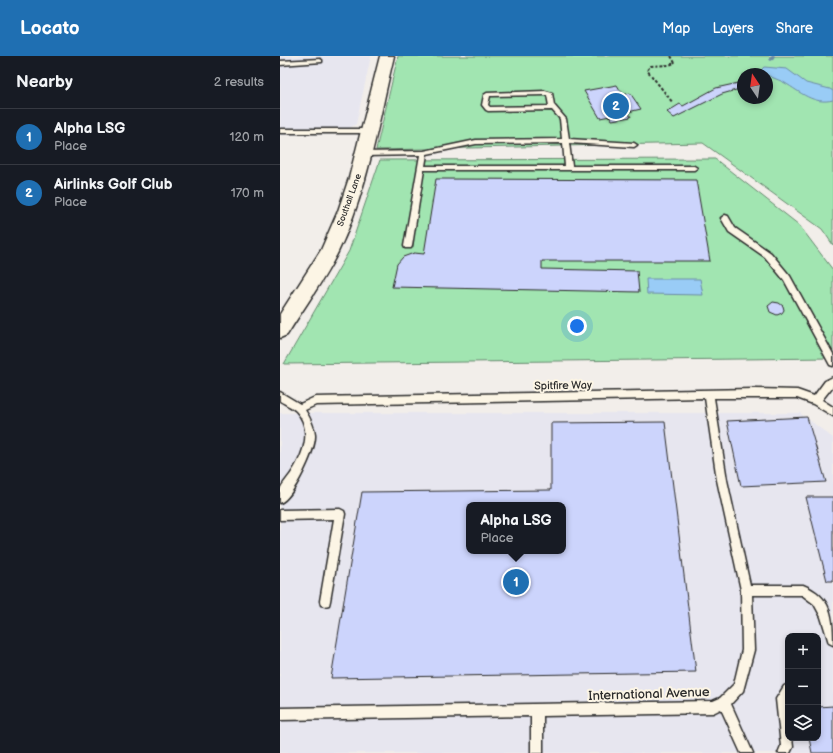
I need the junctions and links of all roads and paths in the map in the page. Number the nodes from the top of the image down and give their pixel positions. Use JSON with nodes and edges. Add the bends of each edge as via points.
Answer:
{"nodes":[{"id":1,"x":387,"y":56,"type":"edge"},
{"id":2,"x":671,"y":56,"type":"edge"},
{"id":3,"x":320,"y":61,"type":"dead end"},
{"id":4,"x":280,"y":63,"type":"edge"},
{"id":5,"x":672,"y":103,"type":"dead end"},
{"id":6,"x":553,"y":108,"type":"junction"},
{"id":7,"x":280,"y":131,"type":"edge"},
{"id":8,"x":370,"y":131,"type":"junction"},
{"id":9,"x":565,"y":141,"type":"junction"},
{"id":10,"x":634,"y":145,"type":"dead end"},
{"id":11,"x":424,"y":153,"type":"junction"},
{"id":12,"x":364,"y":154,"type":"junction"},
{"id":13,"x":422,"y":168,"type":"junction"},
{"id":14,"x":570,"y":168,"type":"junction"},
{"id":15,"x":694,"y":168,"type":"dead end"},
{"id":16,"x":725,"y":218,"type":"dead end"},
{"id":17,"x":408,"y":246,"type":"dead end"},
{"id":18,"x":280,"y":330,"type":"edge"},
{"id":19,"x":833,"y":362,"type":"edge"},
{"id":20,"x":833,"y":381,"type":"edge"},
{"id":21,"x":709,"y":394,"type":"junction"},
{"id":22,"x":280,"y":396,"type":"edge"},
{"id":23,"x":816,"y":400,"type":"junction"},
{"id":24,"x":280,"y":404,"type":"edge"},
{"id":25,"x":295,"y":406,"type":"junction"},
{"id":26,"x":833,"y":412,"type":"edge"},
{"id":27,"x":280,"y":498,"type":"edge"},
{"id":28,"x":280,"y":514,"type":"edge"},
{"id":29,"x":746,"y":590,"type":"junction"},
{"id":30,"x":325,"y":601,"type":"dead end"},
{"id":31,"x":833,"y":639,"type":"edge"},
{"id":32,"x":785,"y":694,"type":"edge"},
{"id":33,"x":724,"y":702,"type":"junction"},
{"id":34,"x":537,"y":710,"type":"junction"},
{"id":35,"x":280,"y":714,"type":"edge"},
{"id":36,"x":537,"y":753,"type":"edge"},
{"id":37,"x":747,"y":753,"type":"edge"},
{"id":38,"x":784,"y":753,"type":"edge"}],
"edges":[{"from":1,"to":8,"type":"street","name":"Southall Lane"},
{"from":2,"to":5,"type":"path","via":[[675,62],[670,65],[651,66],[647,70]]},
{"from":3,"to":4,"type":"lane"},
{"from":6,"to":6,"type":"lane","via":[[550,94],[545,93],[488,94],[485,105],[488,109]]},
{"from":6,"to":9,"type":"lane","via":[[563,119]]},
{"from":7,"to":8,"type":"lane"},
{"from":8,"to":12,"type":"street","name":"Southall Lane"},
{"from":9,"to":10,"type":"lane"},
{"from":9,"to":11,"type":"lane","via":[[476,142]]},
{"from":9,"to":14,"type":"lane"},
{"from":11,"to":12,"type":"lane"},
{"from":11,"to":13,"type":"lane"},
{"from":12,"to":18,"type":"street","name":"Southall Lane","via":[[329,252]]},
{"from":13,"to":14,"type":"lane"},
{"from":13,"to":17,"type":"lane"},
{"from":14,"to":15,"type":"lane"},
{"from":16,"to":19,"type":"lane","via":[[732,230],[768,255],[787,278]]},
{"from":20,"to":23,"type":"lane"},
{"from":21,"to":23,"type":"lane","name":"Spitfire Way","via":[[797,394]]},
{"from":21,"to":25,"type":"lane","name":"Spitfire Way","via":[[315,401]]},
{"from":21,"to":29,"type":"lane","name":"International Avenue","via":[[722,480]]},
{"from":22,"to":25,"type":"lane"},
{"from":23,"to":26,"type":"lane","name":"Spitfire Way"},
{"from":24,"to":25,"type":"lane","name":"Spitfire Way"},
{"from":25,"to":27,"type":"lane","via":[[310,429],[310,441],[304,461]]},
{"from":28,"to":30,"type":"lane","via":[[340,514]]},
{"from":29,"to":31,"type":"lane","via":[[803,590],[818,600],[826,615]]},
{"from":29,"to":33,"type":"lane","name":"International Avenue","via":[[748,650],[739,687]]},
{"from":32,"to":38,"type":"lane","via":[[782,699],[787,747]]},
{"from":33,"to":34,"type":"lane","name":"International Avenue","via":[[713,707]]},
{"from":33,"to":37,"type":"lane"},
{"from":34,"to":35,"type":"lane","name":"International Avenue"},
{"from":34,"to":36,"type":"lane"}]}
